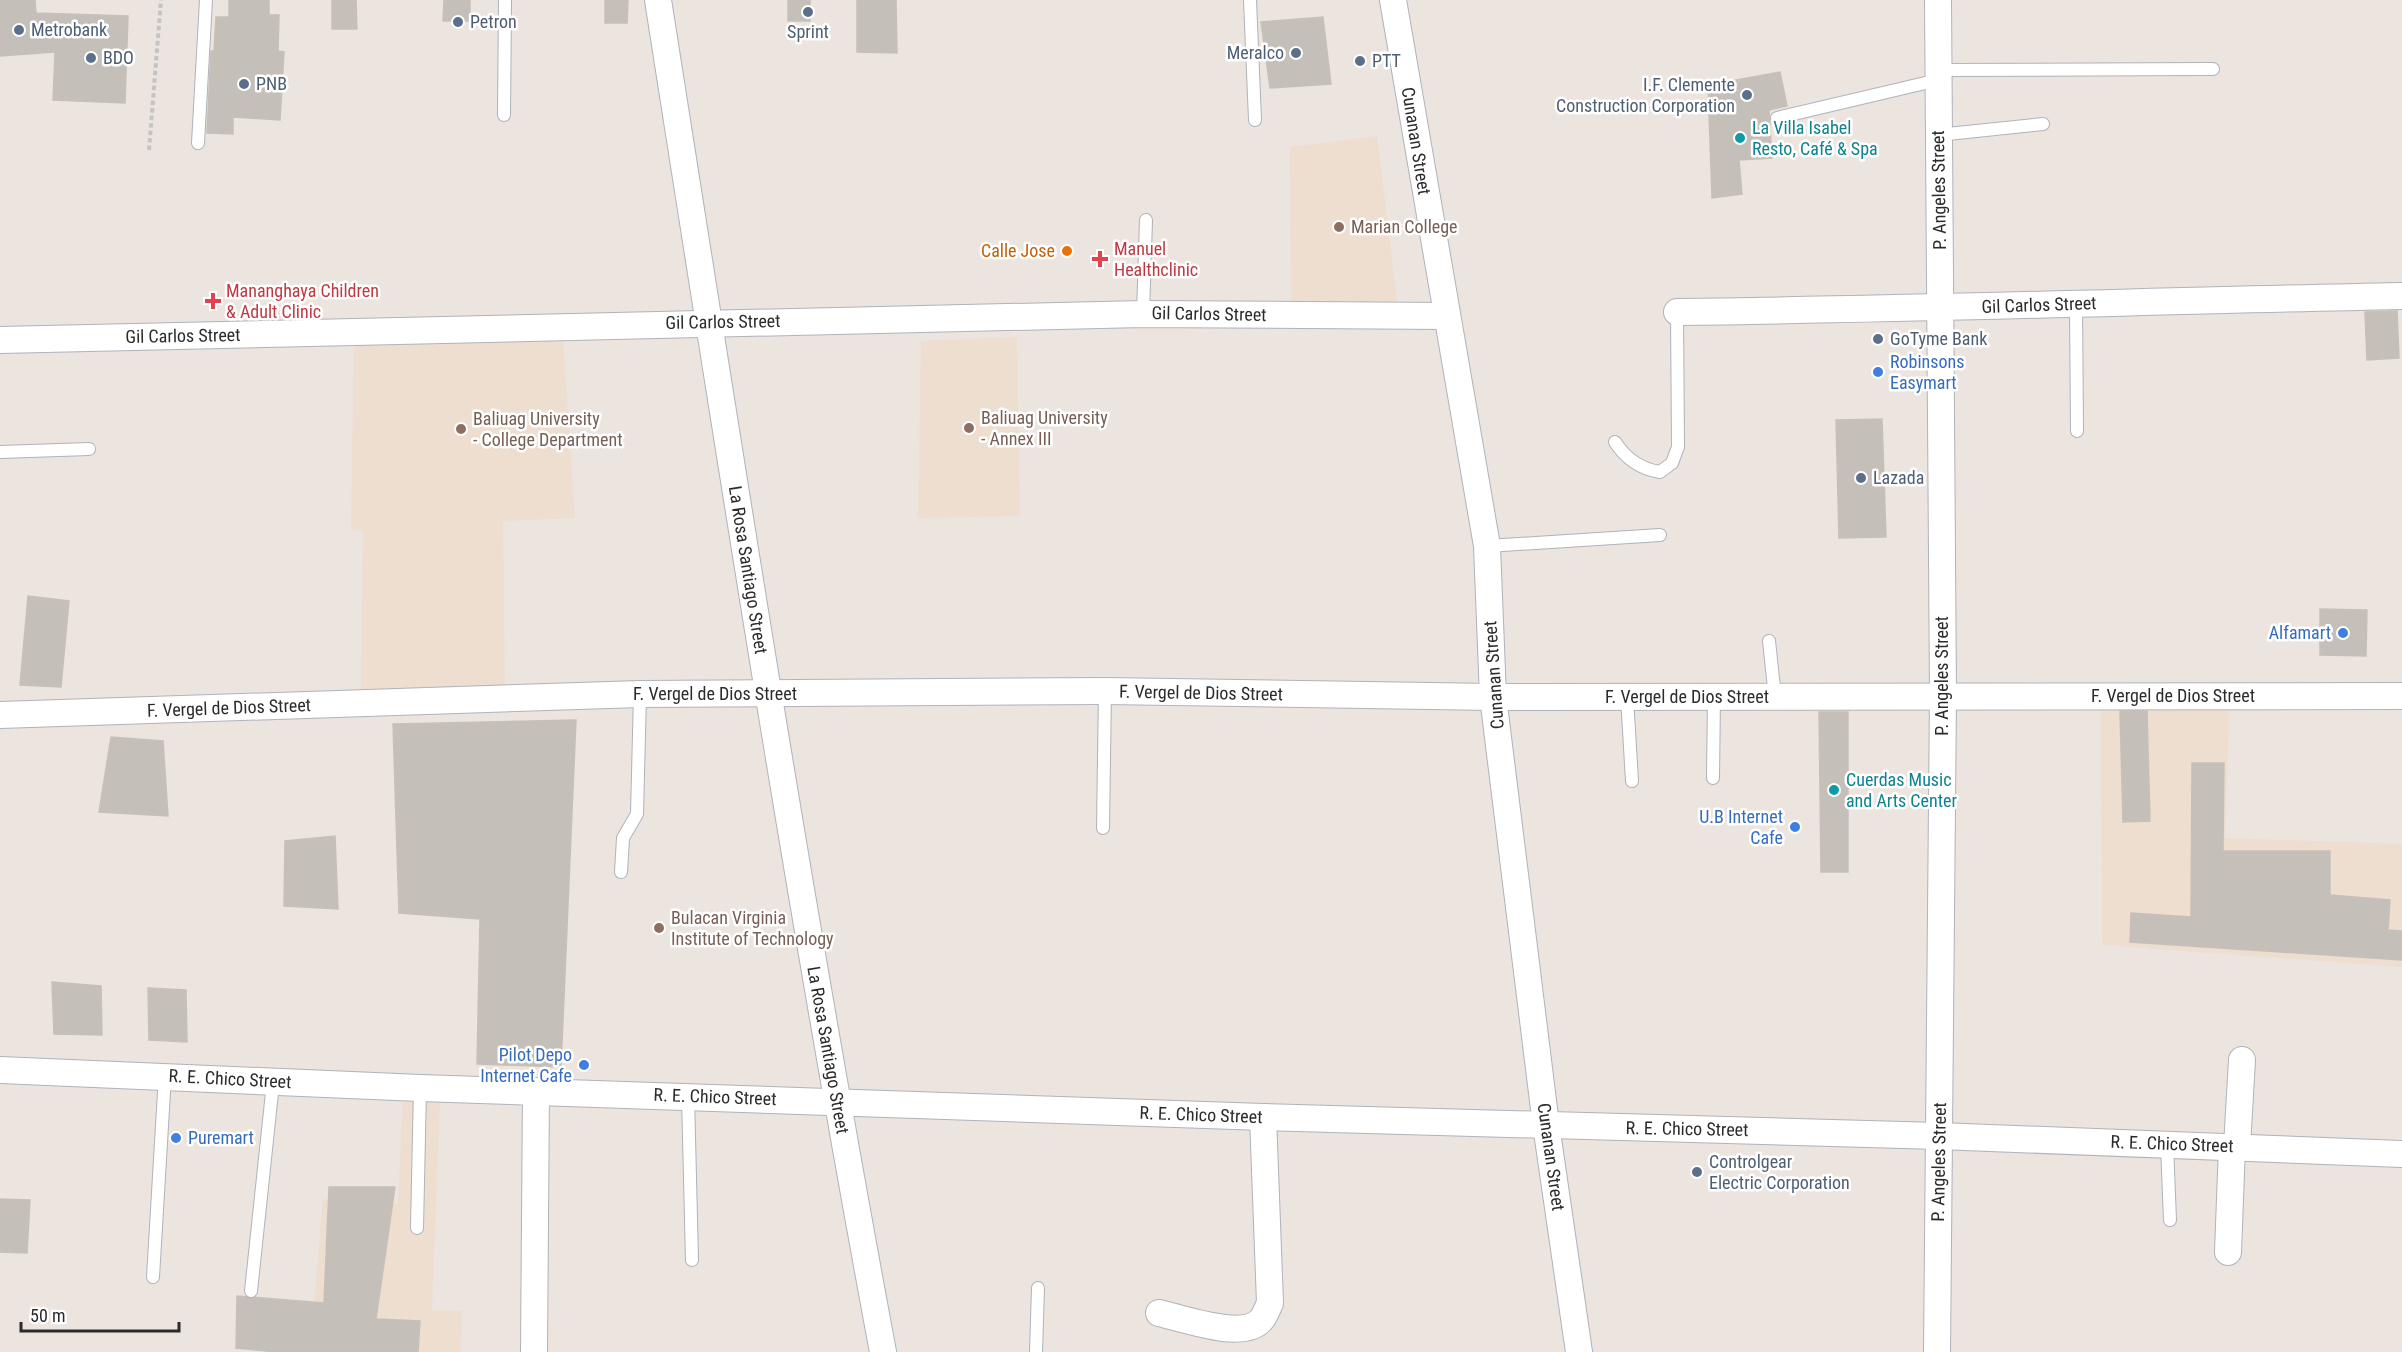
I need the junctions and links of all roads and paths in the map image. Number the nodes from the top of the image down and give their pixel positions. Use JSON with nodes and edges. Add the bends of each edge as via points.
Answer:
{"nodes":[{"id":1,"x":161,"y":0,"type":"edge"},
{"id":2,"x":206,"y":0,"type":"edge"},
{"id":3,"x":505,"y":0,"type":"edge"},
{"id":4,"x":658,"y":0,"type":"edge"},
{"id":5,"x":1250,"y":0,"type":"edge"},
{"id":6,"x":1393,"y":0,"type":"edge"},
{"id":7,"x":1938,"y":0,"type":"edge"},
{"id":8,"x":2213,"y":69,"type":"dead end"},
{"id":9,"x":1938,"y":75,"type":"junction"},
{"id":10,"x":504,"y":115,"type":"dead end"},
{"id":11,"x":1777,"y":118,"type":"dead end"},
{"id":12,"x":1255,"y":120,"type":"dead end"},
{"id":13,"x":2043,"y":124,"type":"dead end"},
{"id":14,"x":1938,"y":135,"type":"junction"},
{"id":15,"x":198,"y":143,"type":"dead end"},
{"id":16,"x":149,"y":150,"type":"dead end"},
{"id":17,"x":1146,"y":220,"type":"dead end"},
{"id":18,"x":2402,"y":296,"type":"edge"},
{"id":19,"x":2076,"y":303,"type":"junction"},
{"id":20,"x":1940,"y":309,"type":"junction"},
{"id":21,"x":1677,"y":312,"type":"joint"},
{"id":22,"x":1143,"y":314,"type":"junction"},
{"id":23,"x":1446,"y":316,"type":"junction"},
{"id":24,"x":708,"y":322,"type":"junction"},
{"id":25,"x":0,"y":340,"type":"edge"},
{"id":26,"x":2077,"y":431,"type":"dead end"},
{"id":27,"x":1616,"y":442,"type":"dead end"},
{"id":28,"x":89,"y":449,"type":"dead end"},
{"id":29,"x":0,"y":452,"type":"edge"},
{"id":30,"x":1660,"y":535,"type":"dead end"},
{"id":31,"x":1487,"y":546,"type":"junction"},
{"id":32,"x":1769,"y":640,"type":"dead end"},
{"id":33,"x":1105,"y":691,"type":"junction"},
{"id":34,"x":768,"y":693,"type":"junction"},
{"id":35,"x":640,"y":694,"type":"junction"},
{"id":36,"x":1943,"y":695,"type":"junction"},
{"id":37,"x":2402,"y":696,"type":"edge"},
{"id":38,"x":1627,"y":697,"type":"junction"},
{"id":39,"x":1714,"y":697,"type":"junction"},
{"id":40,"x":1493,"y":698,"type":"junction"},
{"id":41,"x":1775,"y":698,"type":"junction"},
{"id":42,"x":0,"y":715,"type":"edge"},
{"id":43,"x":1713,"y":778,"type":"dead end"},
{"id":44,"x":1632,"y":781,"type":"dead end"},
{"id":45,"x":1104,"y":828,"type":"dead end"},
{"id":46,"x":621,"y":872,"type":"dead end"},
{"id":47,"x":2242,"y":1060,"type":"dead end"},
{"id":48,"x":0,"y":1070,"type":"edge"},
{"id":49,"x":165,"y":1076,"type":"junction"},
{"id":50,"x":273,"y":1083,"type":"junction"},
{"id":51,"x":420,"y":1088,"type":"junction"},
{"id":52,"x":536,"y":1091,"type":"junction"},
{"id":53,"x":688,"y":1096,"type":"junction"},
{"id":54,"x":836,"y":1101,"type":"junction"},
{"id":55,"x":1263,"y":1117,"type":"junction"},
{"id":56,"x":1546,"y":1125,"type":"junction"},
{"id":57,"x":1939,"y":1136,"type":"junction"},
{"id":58,"x":2167,"y":1145,"type":"junction"},
{"id":59,"x":2234,"y":1146,"type":"junction"},
{"id":60,"x":2402,"y":1154,"type":"edge"},
{"id":61,"x":2170,"y":1220,"type":"dead end"},
{"id":62,"x":417,"y":1228,"type":"dead end"},
{"id":63,"x":2228,"y":1252,"type":"dead end"},
{"id":64,"x":692,"y":1260,"type":"dead end"},
{"id":65,"x":153,"y":1277,"type":"dead end"},
{"id":66,"x":1038,"y":1288,"type":"dead end"},
{"id":67,"x":251,"y":1291,"type":"dead end"},
{"id":68,"x":1159,"y":1313,"type":"dead end"},
{"id":69,"x":534,"y":1352,"type":"edge"},
{"id":70,"x":883,"y":1352,"type":"edge"},
{"id":71,"x":1036,"y":1352,"type":"edge"},
{"id":72,"x":1579,"y":1352,"type":"edge"},
{"id":73,"x":1936,"y":1352,"type":"edge"}],
"edges":[{"from":1,"to":16,"type":"path"},
{"from":2,"to":15,"type":"lane"},
{"from":3,"to":10,"type":"lane"},
{"from":4,"to":24,"type":"street","name":"La Rosa Santiago Street"},
{"from":5,"to":12,"type":"lane"},
{"from":6,"to":23,"type":"street","name":"Cunanan Street"},
{"from":7,"to":9,"type":"street","name":"P. Angeles Street"},
{"from":8,"to":9,"type":"lane"},
{"from":9,"to":11,"type":"lane"},
{"from":9,"to":14,"type":"street","name":"P. Angeles Street"},
{"from":13,"to":14,"type":"lane"},
{"from":14,"to":20,"type":"street","name":"P. Angeles Street"},
{"from":17,"to":22,"type":"lane"},
{"from":18,"to":19,"type":"street","name":"Gil Carlos Street"},
{"from":19,"to":20,"type":"street","name":"Gil Carlos Street"},
{"from":19,"to":26,"type":"lane"},
{"from":20,"to":21,"type":"street","name":"Gil Carlos Street"},
{"from":20,"to":36,"type":"street","name":"P. Angeles Street"},
{"from":21,"to":27,"type":"lane","via":[[1678,447],[1672,463],[1660,472],[1646,470],[1623,455]]},
{"from":22,"to":23,"type":"street","name":"Gil Carlos Street"},
{"from":22,"to":24,"type":"street","name":"Gil Carlos Street"},
{"from":23,"to":31,"type":"street","name":"Cunanan Street"},
{"from":24,"to":25,"type":"street","name":"Gil Carlos Street"},
{"from":24,"to":34,"type":"street","name":"La Rosa Santiago Street"},
{"from":28,"to":29,"type":"lane"},
{"from":30,"to":31,"type":"lane"},
{"from":31,"to":40,"type":"street","name":"Cunanan Street"},
{"from":32,"to":41,"type":"lane"},
{"from":33,"to":34,"type":"street","name":"F. Vergel de Dios Street"},
{"from":33,"to":40,"type":"street","name":"F. Vergel de Dios Street"},
{"from":33,"to":45,"type":"lane"},
{"from":34,"to":35,"type":"street","name":"F. Vergel de Dios Street"},
{"from":34,"to":54,"type":"street","name":"La Rosa Santiago Street"},
{"from":35,"to":42,"type":"street","name":"F. Vergel de Dios Street"},
{"from":35,"to":46,"type":"lane","via":[[637,814],[623,838]]},
{"from":36,"to":37,"type":"street","name":"F. Vergel de Dios Street"},
{"from":36,"to":41,"type":"street","name":"F. Vergel de Dios Street"},
{"from":36,"to":57,"type":"street","name":"P. Angeles Street"},
{"from":38,"to":39,"type":"street","name":"F. Vergel de Dios Street"},
{"from":38,"to":40,"type":"street","name":"F. Vergel de Dios Street"},
{"from":38,"to":44,"type":"lane"},
{"from":39,"to":41,"type":"street","name":"F. Vergel de Dios Street"},
{"from":39,"to":43,"type":"lane"},
{"from":40,"to":56,"type":"street","name":"Cunanan Street"},
{"from":47,"to":59,"type":"street"},
{"from":48,"to":49,"type":"street","name":"R. E. Chico Street"},
{"from":49,"to":50,"type":"street","name":"R. E. Chico Street"},
{"from":49,"to":65,"type":"lane"},
{"from":50,"to":51,"type":"street","name":"R. E. Chico Street"},
{"from":50,"to":67,"type":"lane"},
{"from":51,"to":52,"type":"street","name":"R. E. Chico Street"},
{"from":51,"to":62,"type":"lane"},
{"from":52,"to":53,"type":"street","name":"R. E. Chico Street"},
{"from":52,"to":69,"type":"street"},
{"from":53,"to":54,"type":"street","name":"R. E. Chico Street"},
{"from":53,"to":64,"type":"lane"},
{"from":54,"to":55,"type":"street","name":"R. E. Chico Street"},
{"from":54,"to":70,"type":"street","name":"La Rosa Santiago Street"},
{"from":55,"to":56,"type":"street","name":"R. E. Chico Street"},
{"from":55,"to":68,"type":"street","via":[[1270,1303],[1261,1320],[1236,1330]]},
{"from":56,"to":57,"type":"street","name":"R. E. Chico Street"},
{"from":56,"to":72,"type":"street","name":"Cunanan Street"},
{"from":57,"to":58,"type":"street","name":"R. E. Chico Street"},
{"from":57,"to":73,"type":"street","name":"P. Angeles Street"},
{"from":58,"to":59,"type":"street","name":"R. E. Chico Street"},
{"from":58,"to":61,"type":"lane"},
{"from":59,"to":60,"type":"street","name":"R. E. Chico Street"},
{"from":59,"to":63,"type":"street"},
{"from":66,"to":71,"type":"lane"}]}
